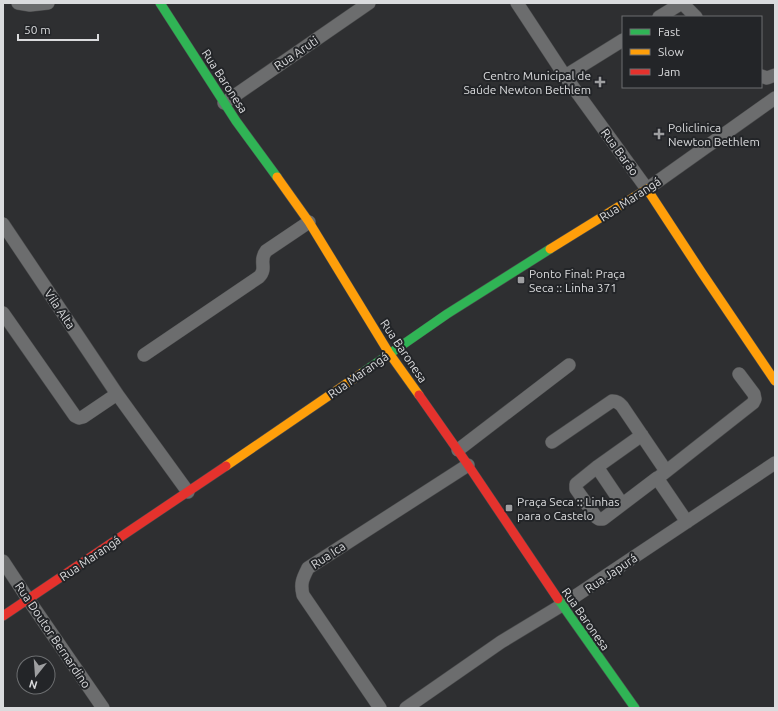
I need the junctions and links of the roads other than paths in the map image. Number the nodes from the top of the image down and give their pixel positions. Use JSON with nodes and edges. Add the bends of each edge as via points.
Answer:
{"nodes":[{"id":1,"x":18,"y":3,"type":"edge"},
{"id":2,"x":48,"y":3,"type":"edge"},
{"id":3,"x":160,"y":3,"type":"edge"},
{"id":4,"x":369,"y":3,"type":"edge"},
{"id":5,"x":517,"y":3,"type":"edge"},
{"id":6,"x":682,"y":3,"type":"edge"},
{"id":7,"x":662,"y":16,"type":"edge"},
{"id":8,"x":695,"y":16,"type":"edge"},
{"id":9,"x":622,"y":41,"type":"edge"},
{"id":10,"x":775,"y":75,"type":"edge"},
{"id":11,"x":564,"y":76,"type":"junction"},
{"id":12,"x":762,"y":76,"type":"edge"},
{"id":13,"x":775,"y":98,"type":"edge"},
{"id":14,"x":224,"y":103,"type":"junction"},
{"id":15,"x":647,"y":189,"type":"junction"},
{"id":16,"x":308,"y":222,"type":"junction"},
{"id":17,"x":3,"y":224,"type":"edge"},
{"id":18,"x":3,"y":314,"type":"edge"},
{"id":19,"x":390,"y":353,"type":"junction"},
{"id":20,"x":144,"y":355,"type":"dead end"},
{"id":21,"x":569,"y":365,"type":"dead end"},
{"id":22,"x":739,"y":374,"type":"dead end"},
{"id":23,"x":775,"y":381,"type":"edge"},
{"id":24,"x":118,"y":394,"type":"junction"},
{"id":25,"x":642,"y":435,"type":"junction"},
{"id":26,"x":552,"y":442,"type":"dead end"},
{"id":27,"x":458,"y":450,"type":"junction"},
{"id":28,"x":775,"y":463,"type":"edge"},
{"id":29,"x":468,"y":465,"type":"junction"},
{"id":30,"x":597,"y":467,"type":"junction"},
{"id":31,"x":661,"y":475,"type":"junction"},
{"id":32,"x":188,"y":492,"type":"junction"},
{"id":33,"x":622,"y":504,"type":"junction"},
{"id":34,"x":687,"y":522,"type":"junction"},
{"id":35,"x":3,"y":561,"type":"edge"},
{"id":36,"x":28,"y":599,"type":"junction"},
{"id":37,"x":562,"y":606,"type":"junction"},
{"id":38,"x":3,"y":616,"type":"edge"},
{"id":39,"x":103,"y":708,"type":"edge"},
{"id":40,"x":380,"y":708,"type":"edge"},
{"id":41,"x":406,"y":708,"type":"edge"},
{"id":42,"x":635,"y":708,"type":"edge"}],
"edges":[{"from":1,"to":2,"type":"street"},
{"from":3,"to":14,"type":"street","name":"Rua Baronesa"},
{"from":4,"to":14,"type":"street","name":"Rua Aruti"},
{"from":5,"to":11,"type":"street","name":"Rua Barão"},
{"from":6,"to":7,"type":"street"},
{"from":6,"to":8,"type":"street"},
{"from":9,"to":11,"type":"street"},
{"from":10,"to":12,"type":"street","via":[[767,78]]},
{"from":11,"to":15,"type":"street","name":"Rua Barão"},
{"from":13,"to":15,"type":"street","name":"Rua Marangá"},
{"from":14,"to":16,"type":"street","name":"Rua Baronesa"},
{"from":15,"to":19,"type":"street","name":"Rua Marangá","via":[[447,314]]},
{"from":15,"to":23,"type":"street","name":"Rua Barão"},
{"from":16,"to":19,"type":"street","name":"Rua Baronesa"},
{"from":16,"to":20,"type":"street","via":[[266,251],[262,260],[262,274],[259,277]]},
{"from":17,"to":24,"type":"street","name":"Vila Alta"},
{"from":18,"to":24,"type":"street","via":[[74,416],[82,417]]},
{"from":19,"to":27,"type":"street","name":"Rua Baronesa"},
{"from":19,"to":32,"type":"street","name":"Rua Marangá"},
{"from":21,"to":27,"type":"street"},
{"from":22,"to":31,"type":"street","via":[[754,394],[754,403]]},
{"from":24,"to":32,"type":"street","name":"Vila Alta"},
{"from":25,"to":26,"type":"street","via":[[620,403],[612,401]]},
{"from":25,"to":30,"type":"street"},
{"from":25,"to":31,"type":"street"},
{"from":27,"to":29,"type":"street","name":"Rua Baronesa"},
{"from":28,"to":34,"type":"street","name":"Rua Japurá"},
{"from":29,"to":37,"type":"street","name":"Rua Baronesa"},
{"from":29,"to":40,"type":"street","name":"Rua Ica","via":[[308,568],[303,578],[303,595]]},
{"from":30,"to":33,"type":"street"},
{"from":30,"to":33,"type":"street","via":[[576,484],[576,489],[599,519],[603,519]]},
{"from":31,"to":33,"type":"street"},
{"from":31,"to":34,"type":"street"},
{"from":32,"to":36,"type":"street","name":"Rua Marangá"},
{"from":34,"to":37,"type":"street","name":"Rua Japurá"},
{"from":35,"to":36,"type":"street","name":"Rua Doutor Bernardino"},
{"from":36,"to":38,"type":"street","name":"Rua Marangá"},
{"from":36,"to":39,"type":"street","name":"Rua Doutor Bernardino"},
{"from":37,"to":41,"type":"street","name":"Rua Japurá","via":[[501,642]]},
{"from":37,"to":42,"type":"street","name":"Rua Baronesa"}]}
